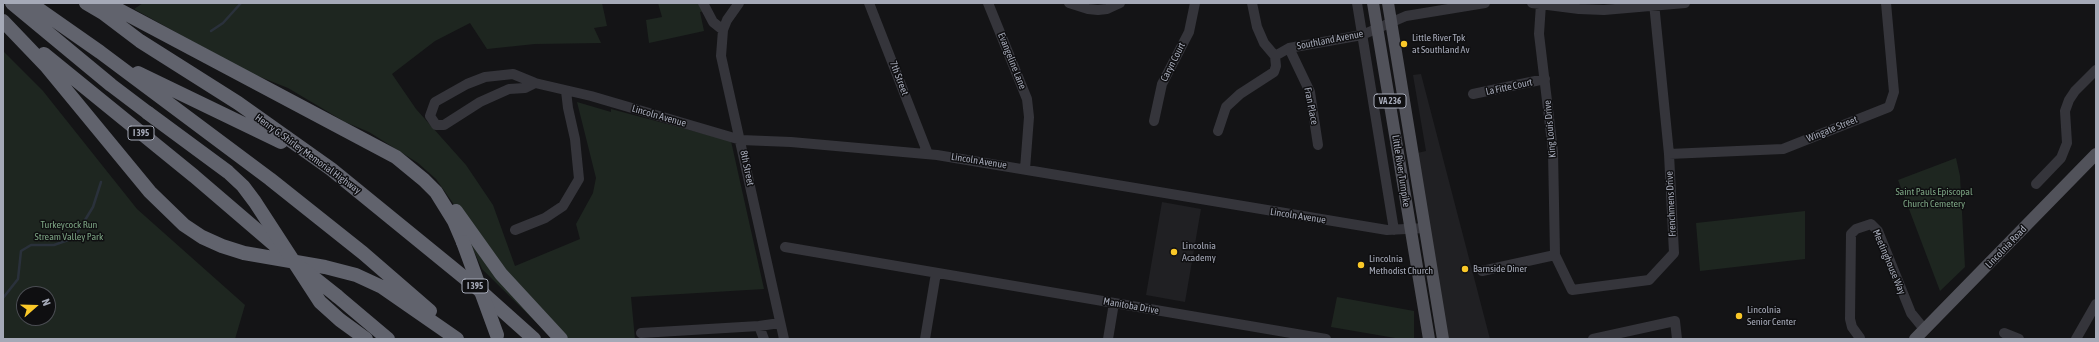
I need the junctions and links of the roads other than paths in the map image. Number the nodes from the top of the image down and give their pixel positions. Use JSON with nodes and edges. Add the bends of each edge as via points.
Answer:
{"nodes":[{"id":1,"x":12,"y":3,"type":"edge"},
{"id":2,"x":30,"y":3,"type":"edge"},
{"id":3,"x":86,"y":3,"type":"edge"},
{"id":4,"x":106,"y":3,"type":"edge"},
{"id":5,"x":703,"y":3,"type":"edge"},
{"id":6,"x":738,"y":3,"type":"edge"},
{"id":7,"x":869,"y":3,"type":"edge"},
{"id":8,"x":988,"y":3,"type":"edge"},
{"id":9,"x":1069,"y":3,"type":"edge"},
{"id":10,"x":1120,"y":3,"type":"edge"},
{"id":11,"x":1195,"y":3,"type":"edge"},
{"id":12,"x":1252,"y":3,"type":"edge"},
{"id":13,"x":1357,"y":3,"type":"edge"},
{"id":14,"x":1373,"y":3,"type":"edge"},
{"id":15,"x":1388,"y":3,"type":"edge"},
{"id":16,"x":1485,"y":3,"type":"edge"},
{"id":17,"x":1685,"y":3,"type":"edge"},
{"id":18,"x":1886,"y":3,"type":"edge"},
{"id":19,"x":1537,"y":4,"type":"edge"},
{"id":20,"x":1654,"y":4,"type":"edge"},
{"id":21,"x":1560,"y":5,"type":"edge"},
{"id":22,"x":3,"y":21,"type":"edge"},
{"id":23,"x":1391,"y":22,"type":"junction"},
{"id":24,"x":1378,"y":29,"type":"junction"},
{"id":25,"x":723,"y":30,"type":"junction"},
{"id":26,"x":1362,"y":35,"type":"junction"},
{"id":27,"x":1289,"y":48,"type":"junction"},
{"id":28,"x":100,"y":52,"type":"junction"},
{"id":29,"x":1275,"y":56,"type":"junction"},
{"id":30,"x":2096,"y":70,"type":"edge"},
{"id":31,"x":1545,"y":79,"type":"junction"},
{"id":32,"x":535,"y":83,"type":"junction"},
{"id":33,"x":566,"y":92,"type":"junction"},
{"id":34,"x":1473,"y":94,"type":"dead end"},
{"id":35,"x":1154,"y":121,"type":"dead end"},
{"id":36,"x":1218,"y":131,"type":"dead end"},
{"id":37,"x":741,"y":140,"type":"junction"},
{"id":38,"x":1318,"y":145,"type":"dead end"},
{"id":39,"x":928,"y":154,"type":"junction"},
{"id":40,"x":1669,"y":154,"type":"junction"},
{"id":41,"x":2096,"y":154,"type":"edge"},
{"id":42,"x":331,"y":169,"type":"junction"},
{"id":43,"x":1025,"y":169,"type":"junction"},
{"id":44,"x":413,"y":170,"type":"junction"},
{"id":45,"x":2036,"y":184,"type":"dead end"},
{"id":46,"x":1425,"y":228,"type":"junction"},
{"id":47,"x":515,"y":230,"type":"dead end"},
{"id":48,"x":1394,"y":230,"type":"junction"},
{"id":49,"x":1410,"y":230,"type":"junction"},
{"id":50,"x":785,"y":247,"type":"dead end"},
{"id":51,"x":1555,"y":255,"type":"junction"},
{"id":52,"x":1482,"y":271,"type":"dead end"},
{"id":53,"x":936,"y":273,"type":"junction"},
{"id":54,"x":1114,"y":303,"type":"junction"},
{"id":55,"x":2096,"y":304,"type":"edge"},
{"id":56,"x":780,"y":323,"type":"junction"},
{"id":57,"x":760,"y":326,"type":"junction"},
{"id":58,"x":1924,"y":329,"type":"junction"},
{"id":59,"x":2004,"y":332,"type":"dead end"},
{"id":60,"x":641,"y":333,"type":"dead end"},
{"id":61,"x":692,"y":335,"type":"edge"},
{"id":62,"x":498,"y":337,"type":"edge"},
{"id":63,"x":1860,"y":338,"type":"dead end"},
{"id":64,"x":366,"y":339,"type":"edge"},
{"id":65,"x":388,"y":339,"type":"edge"},
{"id":66,"x":457,"y":339,"type":"edge"},
{"id":67,"x":462,"y":339,"type":"edge"},
{"id":68,"x":534,"y":339,"type":"edge"},
{"id":69,"x":561,"y":339,"type":"edge"},
{"id":70,"x":764,"y":339,"type":"edge"},
{"id":71,"x":784,"y":339,"type":"edge"},
{"id":72,"x":925,"y":339,"type":"edge"},
{"id":73,"x":1108,"y":339,"type":"edge"},
{"id":74,"x":1326,"y":339,"type":"edge"},
{"id":75,"x":1429,"y":339,"type":"edge"},
{"id":76,"x":1443,"y":339,"type":"edge"},
{"id":77,"x":1593,"y":339,"type":"edge"},
{"id":78,"x":1677,"y":339,"type":"edge"},
{"id":79,"x":1915,"y":339,"type":"edge"},
{"id":80,"x":2019,"y":339,"type":"edge"},
{"id":81,"x":2076,"y":339,"type":"edge"}],
"edges":[{"from":1,"to":64,"type":"highway","bridge":true,"via":[[111,85],[228,172],[243,186],[320,302]]},
{"from":2,"to":28,"type":"highway"},
{"from":3,"to":42,"type":"highway","name":"Henry G. Shirley Memorial Highway","number":"I 395","via":[[140,41],[238,103]]},
{"from":4,"to":44,"type":"highway","via":[[377,146]]},
{"from":5,"to":25,"type":"street","via":[[713,22]]},
{"from":6,"to":25,"type":"street"},
{"from":7,"to":39,"type":"street","name":"7th Street"},
{"from":8,"to":43,"type":"street","name":"Evangeline Lane","via":[[1027,99],[1029,117]]},
{"from":9,"to":10,"type":"street","via":[[1098,10]]},
{"from":11,"to":35,"type":"street","name":"Caryn Court","via":[[1189,32],[1162,84]]},
{"from":12,"to":29,"type":"street","via":[[1264,44]]},
{"from":13,"to":26,"type":"street"},
{"from":14,"to":24,"type":"main road","name":"Little River Turnpike","number":"VA 236"},
{"from":15,"to":23,"type":"main road","name":"Little River Turnpike","number":"VA 236"},
{"from":16,"to":23,"type":"street","name":"Southland Avenue","via":[[1406,16]]},
{"from":17,"to":20,"type":"street"},
{"from":18,"to":40,"type":"street","name":"Wingate Street","via":[[1894,92],[1889,107],[1783,149]]},
{"from":19,"to":21,"type":"street"},
{"from":19,"to":31,"type":"street","name":"King Louis Drive"},
{"from":20,"to":21,"type":"street","via":[[1604,10]]},
{"from":20,"to":40,"type":"street","name":"Frenchmens Drive"},
{"from":22,"to":65,"type":"highway","number":"I 395","bridge":true,"via":[[194,176]]},
{"from":22,"to":66,"type":"highway","via":[[47,67],[150,192],[184,225],[215,243],[244,253],[356,275],[382,288]]},
{"from":23,"to":24,"type":"street","name":"Southland Avenue"},
{"from":23,"to":46,"type":"main road","name":"Little River Turnpike","number":"VA 236"},
{"from":24,"to":26,"type":"street","name":"Southland Avenue"},
{"from":24,"to":49,"type":"main road","name":"Little River Turnpike","number":"VA 236"},
{"from":25,"to":37,"type":"street","name":"8th Street","via":[[721,56]]},
{"from":26,"to":27,"type":"street","name":"Southland Avenue"},
{"from":26,"to":48,"type":"street"},
{"from":27,"to":29,"type":"street","name":"Southland Avenue"},
{"from":27,"to":38,"type":"street","name":"Fran Place","via":[[1310,92]]},
{"from":28,"to":42,"type":"highway"},
{"from":28,"to":67,"type":"highway","via":[[276,184],[363,253]]},
{"from":29,"to":36,"type":"street","via":[[1274,72],[1231,102],[1222,115]]},
{"from":30,"to":45,"type":"street","via":[[2074,91],[2069,100],[2065,111],[2067,143],[2061,158]]},
{"from":31,"to":34,"type":"street","name":"La Fitte Court"},
{"from":31,"to":51,"type":"street","name":"King Louis Drive","via":[[1553,150]]},
{"from":32,"to":32,"type":"street","name":"Lincoln Avenue","via":[[513,74],[485,77],[435,102],[430,116],[436,126],[444,125],[480,102],[509,89],[525,88]]},
{"from":32,"to":33,"type":"street","name":"Lincoln Avenue"},
{"from":33,"to":37,"type":"street","name":"Lincoln Avenue","via":[[591,96]]},
{"from":33,"to":47,"type":"street","via":[[575,138],[579,178],[563,206],[545,218]]},
{"from":37,"to":39,"type":"street","name":"Lincoln Avenue"},
{"from":37,"to":56,"type":"street","name":"8th Street"},
{"from":39,"to":43,"type":"street","name":"Lincoln Avenue"},
{"from":40,"to":51,"type":"street","name":"Frenchmens Drive","via":[[1674,253],[1650,280],[1572,290]]},
{"from":41,"to":58,"type":"main road","name":"Lincolnia Road"},
{"from":42,"to":68,"type":"highway","name":"Henry G. Shirley Memorial Highway","number":"I 395","via":[[477,288]]},
{"from":43,"to":48,"type":"street","name":"Lincoln Avenue"},
{"from":44,"to":62,"type":"highway","bridge":true,"via":[[436,192],[445,205],[463,242]]},
{"from":44,"to":69,"type":"highway","via":[[440,191],[501,274]]},
{"from":46,"to":49,"type":"street","name":"Lincoln Avenue"},
{"from":46,"to":76,"type":"main road","name":"Little River Turnpike","number":"VA 236"},
{"from":48,"to":49,"type":"street","name":"Lincoln Avenue"},
{"from":49,"to":75,"type":"main road","name":"Little River Turnpike","number":"VA 236"},
{"from":50,"to":53,"type":"street","name":"Manitoba Drive"},
{"from":51,"to":52,"type":"street"},
{"from":53,"to":54,"type":"street","name":"Manitoba Drive"},
{"from":53,"to":72,"type":"street"},
{"from":54,"to":73,"type":"street"},
{"from":54,"to":74,"type":"street","name":"Manitoba Drive"},
{"from":55,"to":81,"type":"street"},
{"from":56,"to":57,"type":"street"},
{"from":56,"to":71,"type":"street","name":"8th Street"},
{"from":57,"to":61,"type":"street"},
{"from":57,"to":70,"type":"street"},
{"from":58,"to":63,"type":"street","name":"Meetinghouse Way","via":[[1911,313],[1878,231],[1873,225],[1869,225],[1854,230],[1851,234],[1850,319]]},
{"from":58,"to":79,"type":"main road","name":"Lincolnia Road"},
{"from":59,"to":80,"type":"street"},
{"from":60,"to":61,"type":"street"},
{"from":77,"to":78,"type":"street","via":[[1675,321]]}]}
